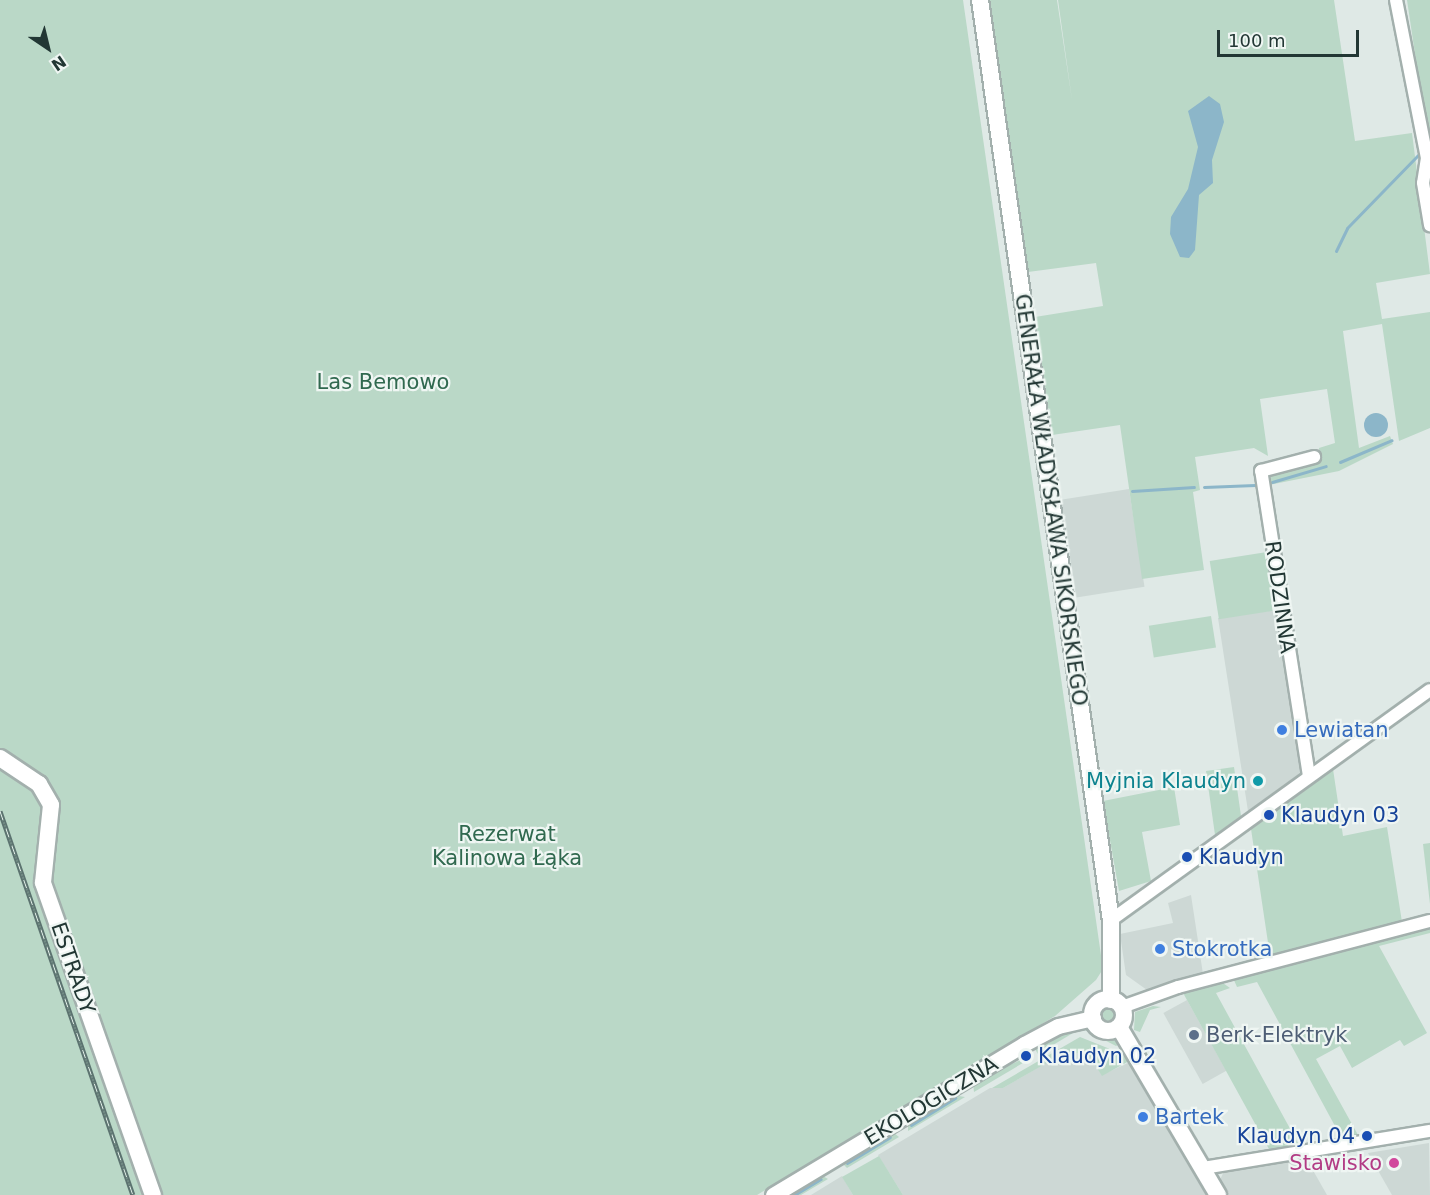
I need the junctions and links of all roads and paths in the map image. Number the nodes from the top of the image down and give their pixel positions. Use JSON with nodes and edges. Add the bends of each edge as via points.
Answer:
{"nodes":[{"id":1,"x":980,"y":0,"type":"edge"},
{"id":2,"x":1396,"y":0,"type":"edge"},
{"id":3,"x":1430,"y":225,"type":"edge"},
{"id":4,"x":1314,"y":457,"type":"dead end"},
{"id":5,"x":1430,"y":690,"type":"edge"},
{"id":6,"x":0,"y":758,"type":"edge"},
{"id":7,"x":1309,"y":776,"type":"junction"},
{"id":8,"x":1111,"y":920,"type":"junction"},
{"id":9,"x":1430,"y":921,"type":"edge"},
{"id":10,"x":1116,"y":1003,"type":"junction"},
{"id":11,"x":1093,"y":1018,"type":"junction"},
{"id":12,"x":1119,"y":1027,"type":"junction"},
{"id":13,"x":1430,"y":1131,"type":"edge"},
{"id":14,"x":1203,"y":1168,"type":"junction"},
{"id":15,"x":153,"y":1195,"type":"edge"},
{"id":16,"x":773,"y":1195,"type":"edge"},
{"id":17,"x":1218,"y":1195,"type":"edge"}],
"edges":[{"from":1,"to":8,"type":"main road","name":"GENERAŁA WŁADYSŁAWA SIKORSKIEGO"},
{"from":2,"to":3,"type":"street","via":[[1427,158],[1423,183]]},
{"from":4,"to":7,"type":"street","name":"RODZINNA","via":[[1262,471]]},
{"from":5,"to":7,"type":"street"},
{"from":6,"to":15,"type":"main road","name":"ESTRADY","via":[[39,784],[51,805],[43,883]]},
{"from":7,"to":8,"type":"street"},
{"from":8,"to":10,"type":"main road","name":"GENERAŁA WŁADYSŁAWA SIKORSKIEGO"},
{"from":9,"to":10,"type":"street"},
{"from":10,"to":11,"type":"main road","via":[[1097,1005]]},
{"from":10,"to":12,"type":"main road","name":"GENERAŁA WŁADYSŁAWA SIKORSKIEGO"},
{"from":11,"to":12,"type":"main road","via":[[1102,1030]]},
{"from":11,"to":16,"type":"street","name":"EKOLOGICZNA","via":[[1043,1033]]},
{"from":12,"to":14,"type":"main road"},
{"from":13,"to":14,"type":"street"},
{"from":14,"to":17,"type":"main road"}]}
